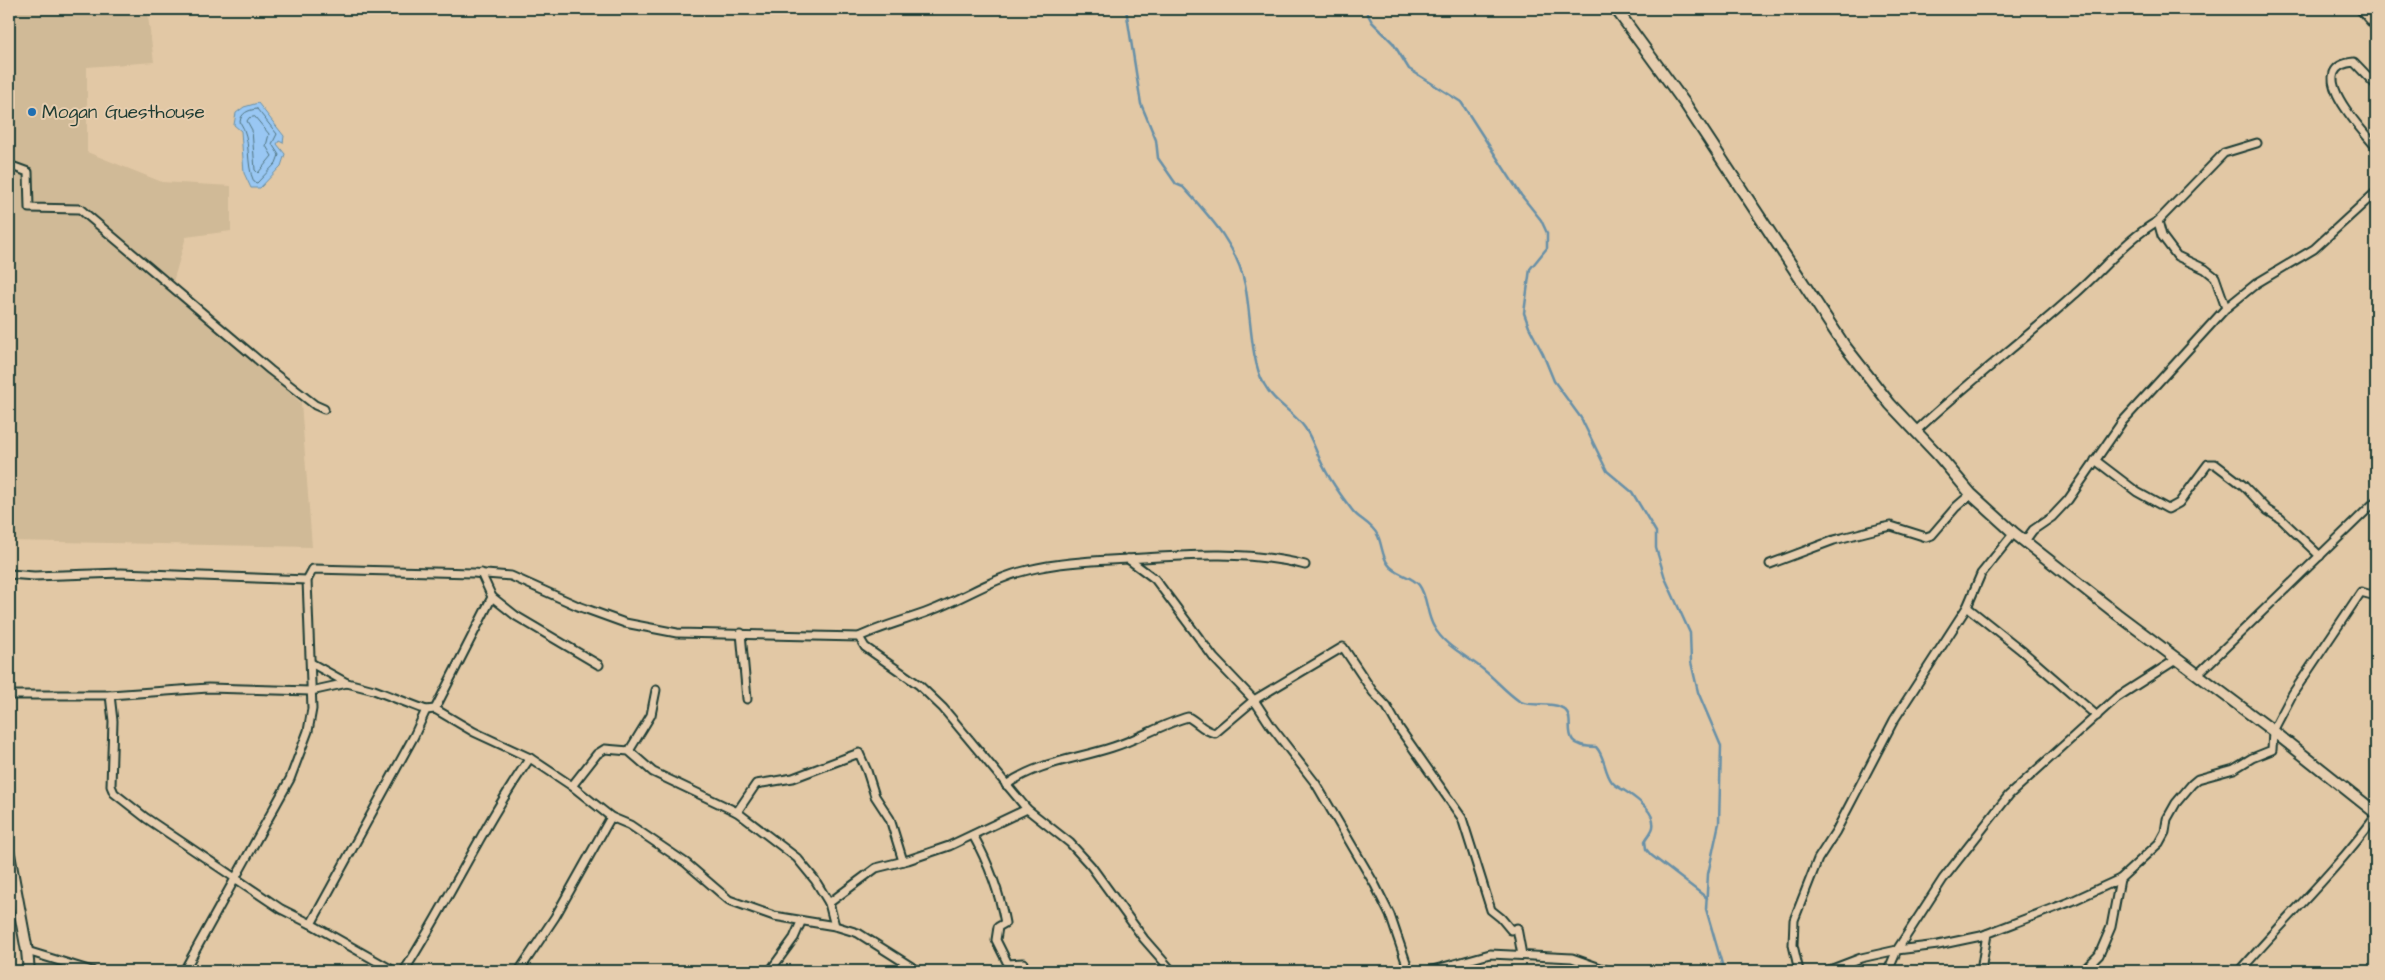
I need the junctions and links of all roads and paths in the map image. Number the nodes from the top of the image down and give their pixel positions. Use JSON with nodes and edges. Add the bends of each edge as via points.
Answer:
{"nodes":[{"id":1,"x":1616,"y":9,"type":"edge"},
{"id":2,"x":2376,"y":84,"type":"edge"},
{"id":3,"x":2257,"y":143,"type":"dead end"},
{"id":4,"x":2376,"y":147,"type":"edge"},
{"id":5,"x":9,"y":165,"type":"edge"},
{"id":6,"x":2376,"y":192,"type":"edge"},
{"id":7,"x":2158,"y":221,"type":"junction"},
{"id":8,"x":2226,"y":308,"type":"junction"},
{"id":9,"x":324,"y":409,"type":"dead end"},
{"id":10,"x":1916,"y":431,"type":"junction"},
{"id":11,"x":2095,"y":460,"type":"junction"},
{"id":12,"x":1971,"y":494,"type":"junction"},
{"id":13,"x":2376,"y":500,"type":"edge"},
{"id":14,"x":2014,"y":533,"type":"junction"},
{"id":15,"x":2024,"y":541,"type":"junction"},
{"id":16,"x":2320,"y":556,"type":"junction"},
{"id":17,"x":1128,"y":559,"type":"junction"},
{"id":18,"x":1770,"y":564,"type":"dead end"},
{"id":19,"x":1305,"y":565,"type":"dead end"},
{"id":20,"x":481,"y":573,"type":"junction"},
{"id":21,"x":9,"y":574,"type":"edge"},
{"id":22,"x":307,"y":580,"type":"junction"},
{"id":23,"x":2376,"y":590,"type":"edge"},
{"id":24,"x":492,"y":597,"type":"junction"},
{"id":25,"x":1966,"y":607,"type":"junction"},
{"id":26,"x":741,"y":633,"type":"junction"},
{"id":27,"x":859,"y":637,"type":"junction"},
{"id":28,"x":2177,"y":659,"type":"junction"},
{"id":29,"x":310,"y":663,"type":"junction"},
{"id":30,"x":599,"y":665,"type":"dead end"},
{"id":31,"x":2198,"y":674,"type":"junction"},
{"id":32,"x":347,"y":683,"type":"junction"},
{"id":33,"x":656,"y":690,"type":"dead end"},
{"id":34,"x":311,"y":691,"type":"junction"},
{"id":35,"x":9,"y":695,"type":"edge"},
{"id":36,"x":110,"y":695,"type":"junction"},
{"id":37,"x":747,"y":699,"type":"dead end"},
{"id":38,"x":1254,"y":700,"type":"junction"},
{"id":39,"x":435,"y":709,"type":"junction"},
{"id":40,"x":426,"y":710,"type":"junction"},
{"id":41,"x":2097,"y":716,"type":"junction"},
{"id":42,"x":2273,"y":731,"type":"junction"},
{"id":43,"x":629,"y":751,"type":"junction"},
{"id":44,"x":530,"y":758,"type":"junction"},
{"id":45,"x":1006,"y":785,"type":"junction"},
{"id":46,"x":572,"y":786,"type":"junction"},
{"id":47,"x":1027,"y":809,"type":"junction"},
{"id":48,"x":737,"y":812,"type":"junction"},
{"id":49,"x":2376,"y":815,"type":"edge"},
{"id":50,"x":611,"y":817,"type":"junction"},
{"id":51,"x":973,"y":835,"type":"junction"},
{"id":52,"x":9,"y":854,"type":"edge"},
{"id":53,"x":903,"y":861,"type":"junction"},
{"id":54,"x":236,"y":879,"type":"junction"},
{"id":55,"x":2120,"y":879,"type":"junction"},
{"id":56,"x":12,"y":882,"type":"edge"},
{"id":57,"x":829,"y":903,"type":"junction"},
{"id":58,"x":801,"y":922,"type":"junction"},
{"id":59,"x":311,"y":924,"type":"junction"},
{"id":60,"x":835,"y":926,"type":"junction"},
{"id":61,"x":1987,"y":934,"type":"junction"},
{"id":62,"x":1897,"y":950,"type":"junction"},
{"id":63,"x":27,"y":952,"type":"junction"},
{"id":64,"x":1522,"y":955,"type":"junction"},
{"id":65,"x":29,"y":971,"type":"edge"},
{"id":66,"x":92,"y":971,"type":"edge"},
{"id":67,"x":184,"y":971,"type":"edge"},
{"id":68,"x":394,"y":971,"type":"edge"},
{"id":69,"x":404,"y":971,"type":"edge"},
{"id":70,"x":519,"y":971,"type":"edge"},
{"id":71,"x":770,"y":971,"type":"edge"},
{"id":72,"x":918,"y":971,"type":"edge"},
{"id":73,"x":1024,"y":971,"type":"edge"},
{"id":74,"x":1172,"y":971,"type":"edge"},
{"id":75,"x":1409,"y":971,"type":"edge"},
{"id":76,"x":1429,"y":971,"type":"edge"},
{"id":77,"x":1609,"y":971,"type":"edge"},
{"id":78,"x":1799,"y":971,"type":"edge"},
{"id":79,"x":1830,"y":971,"type":"edge"},
{"id":80,"x":1888,"y":971,"type":"edge"},
{"id":81,"x":1981,"y":971,"type":"edge"},
{"id":82,"x":2083,"y":971,"type":"edge"},
{"id":83,"x":2240,"y":971,"type":"edge"}],
"edges":[{"from":1,"to":10,"type":"street","via":[[1686,105],[1844,345],[1890,404]]},
{"from":2,"to":4,"type":"street","via":[[2354,62],[2336,68],[2334,91],[2342,107]]},
{"from":3,"to":7,"type":"street","via":[[2224,153]]},
{"from":5,"to":9,"type":"street","via":[[28,172],[29,208],[80,209],[270,370]]},
{"from":6,"to":8,"type":"street","via":[[2314,249],[2256,283]]},
{"from":7,"to":8,"type":"street","via":[[2162,236],[2177,256],[2216,277]]},
{"from":7,"to":10,"type":"street","via":[[2132,237],[2079,291],[1947,401]]},
{"from":8,"to":11,"type":"street","via":[[2122,422]]},
{"from":10,"to":12,"type":"street"},
{"from":11,"to":15,"type":"street","via":[[2068,500]]},
{"from":11,"to":16,"type":"street","via":[[2137,492],[2168,509],[2179,503],[2208,464],[2216,464]]},
{"from":12,"to":14,"type":"street"},
{"from":12,"to":18,"type":"street","via":[[1932,535],[1926,537],[1891,526],[1834,540]]},
{"from":13,"to":16,"type":"street"},
{"from":14,"to":15,"type":"street"},
{"from":14,"to":25,"type":"street","via":[[1981,574]]},
{"from":15,"to":28,"type":"street"},
{"from":16,"to":31,"type":"street"},
{"from":17,"to":19,"type":"street","via":[[1205,554],[1283,559]]},
{"from":17,"to":27,"type":"street","via":[[1044,567],[1008,575],[932,611]]},
{"from":17,"to":38,"type":"street","via":[[1155,580],[1214,658]]},
{"from":20,"to":22,"type":"street","via":[[313,569]]},
{"from":20,"to":24,"type":"street"},
{"from":20,"to":26,"type":"street","via":[[511,576],[625,623],[677,633]]},
{"from":21,"to":22,"type":"street","via":[[121,573]]},
{"from":22,"to":29,"type":"street"},
{"from":23,"to":42,"type":"street","via":[[2372,594],[2361,592],[2353,601],[2293,693]]},
{"from":24,"to":30,"type":"street","via":[[516,616]]},
{"from":24,"to":39,"type":"street"},
{"from":25,"to":41,"type":"street"},
{"from":25,"to":78,"type":"street","via":[[1894,720],[1818,859],[1794,920],[1793,945]]},
{"from":26,"to":27,"type":"street"},
{"from":26,"to":37,"type":"street"},
{"from":27,"to":45,"type":"street","via":[[865,647],[919,685],[942,708]]},
{"from":28,"to":31,"type":"street"},
{"from":28,"to":41,"type":"street","via":[[2116,698]]},
{"from":29,"to":32,"type":"street"},
{"from":29,"to":34,"type":"street"},
{"from":31,"to":42,"type":"street"},
{"from":32,"to":34,"type":"street"},
{"from":32,"to":40,"type":"street"},
{"from":33,"to":43,"type":"street","via":[[650,715]]},
{"from":34,"to":36,"type":"street","via":[[208,688]]},
{"from":34,"to":54,"type":"street","via":[[308,732],[300,756]]},
{"from":35,"to":36,"type":"street"},
{"from":36,"to":54,"type":"street","via":[[113,721],[111,786],[114,793]]},
{"from":38,"to":45,"type":"street","via":[[1215,733],[1206,732],[1188,717],[1169,722],[1114,747],[1055,762],[1017,777]]},
{"from":38,"to":64,"type":"street","via":[[1343,647],[1462,818],[1491,910],[1511,930],[1517,928]]},
{"from":38,"to":75,"type":"street","via":[[1316,784],[1375,885],[1390,915]]},
{"from":39,"to":40,"type":"street"},
{"from":39,"to":44,"type":"street","via":[[474,732]]},
{"from":40,"to":59,"type":"street"},
{"from":41,"to":62,"type":"street","via":[[2009,795],[1944,879]]},
{"from":42,"to":49,"type":"street"},
{"from":42,"to":55,"type":"street","via":[[2272,750],[2234,769],[2198,779],[2192,784],[2167,819],[2159,843]]},
{"from":43,"to":46,"type":"street","via":[[605,749],[597,754]]},
{"from":43,"to":48,"type":"street","via":[[653,772]]},
{"from":44,"to":46,"type":"street"},
{"from":44,"to":69,"type":"street","via":[[504,795],[435,923]]},
{"from":45,"to":47,"type":"street"},
{"from":46,"to":50,"type":"street"},
{"from":47,"to":51,"type":"street"},
{"from":47,"to":74,"type":"street","via":[[1070,843],[1091,866],[1144,939]]},
{"from":48,"to":53,"type":"street","via":[[756,784],[793,778],[858,753],[868,771],[875,796],[890,819]]},
{"from":48,"to":57,"type":"street","via":[[797,858]]},
{"from":49,"to":83,"type":"street","via":[[2303,904]]},
{"from":50,"to":58,"type":"street","via":[[630,825],[686,863],[729,900],[749,909]]},
{"from":50,"to":70,"type":"street","via":[[555,917]]},
{"from":51,"to":53,"type":"street","via":[[930,854]]},
{"from":51,"to":73,"type":"street","via":[[1000,893],[1005,923],[998,927],[996,940],[1008,964],[1023,963]]},
{"from":52,"to":56,"type":"street"},
{"from":53,"to":57,"type":"street","via":[[876,868]]},
{"from":54,"to":59,"type":"street","via":[[280,909]]},
{"from":54,"to":67,"type":"street"},
{"from":55,"to":61,"type":"street"},
{"from":55,"to":82,"type":"street","via":[[2112,927],[2099,955]]},
{"from":56,"to":63,"type":"street"},
{"from":57,"to":60,"type":"street"},
{"from":58,"to":60,"type":"street"},
{"from":58,"to":71,"type":"street","via":[[794,938]]},
{"from":59,"to":68,"type":"street"},
{"from":60,"to":72,"type":"street","via":[[858,933]]},
{"from":61,"to":62,"type":"street"},
{"from":61,"to":81,"type":"street"},
{"from":62,"to":79,"type":"street","via":[[1860,958]]},
{"from":62,"to":80,"type":"street"},
{"from":63,"to":65,"type":"street"},
{"from":63,"to":66,"type":"street"},
{"from":64,"to":76,"type":"street","via":[[1490,954]]},
{"from":64,"to":77,"type":"street","via":[[1572,958]]}]}
